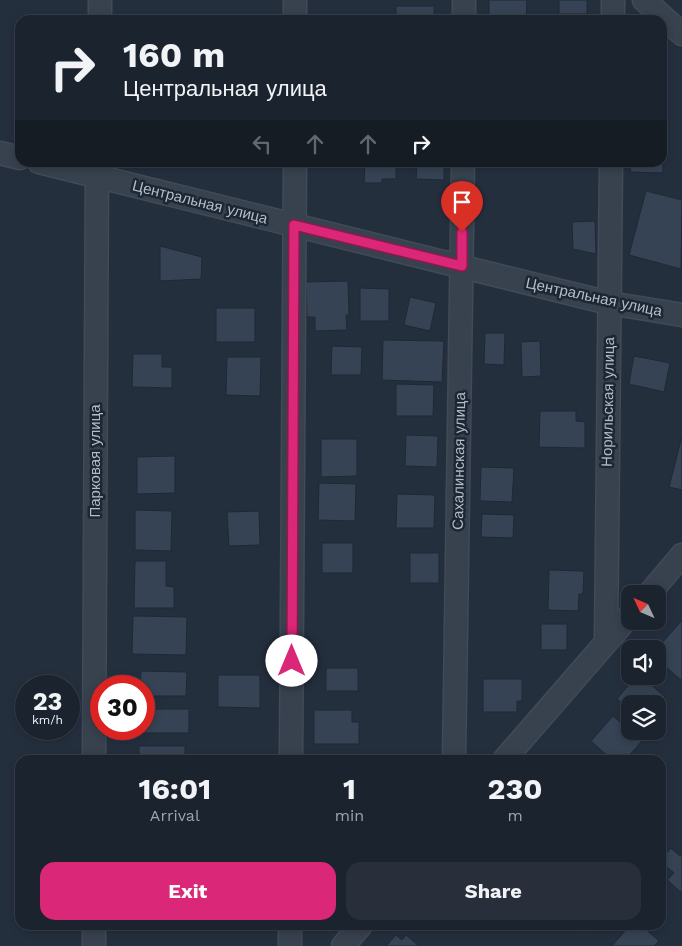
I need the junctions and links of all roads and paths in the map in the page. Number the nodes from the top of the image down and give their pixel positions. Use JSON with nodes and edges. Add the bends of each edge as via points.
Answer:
{"nodes":[{"id":1,"x":100,"y":0,"type":"edge"},
{"id":2,"x":296,"y":0,"type":"edge"},
{"id":3,"x":464,"y":0,"type":"edge"},
{"id":4,"x":613,"y":0,"type":"edge"},
{"id":5,"x":644,"y":0,"type":"edge"},
{"id":6,"x":100,"y":15,"type":"edge"},
{"id":7,"x":295,"y":15,"type":"edge"},
{"id":8,"x":464,"y":15,"type":"edge"},
{"id":9,"x":613,"y":15,"type":"edge"},
{"id":10,"x":661,"y":15,"type":"edge"},
{"id":11,"x":667,"y":21,"type":"edge"},
{"id":12,"x":682,"y":34,"type":"edge"},
{"id":13,"x":0,"y":153,"type":"edge"},
{"id":14,"x":15,"y":157,"type":"edge"},
{"id":15,"x":75,"y":167,"type":"edge"},
{"id":16,"x":295,"y":167,"type":"edge"},
{"id":17,"x":463,"y":167,"type":"edge"},
{"id":18,"x":611,"y":167,"type":"edge"},
{"id":19,"x":96,"y":170,"type":"edge"},
{"id":20,"x":294,"y":225,"type":"junction"},
{"id":21,"x":462,"y":266,"type":"junction"},
{"id":22,"x":609,"y":303,"type":"junction"},
{"id":23,"x":682,"y":315,"type":"edge"},
{"id":24,"x":682,"y":555,"type":"edge"},
{"id":25,"x":657,"y":585,"type":"edge"},
{"id":26,"x":621,"y":625,"type":"edge"},
{"id":27,"x":606,"y":642,"type":"junction"},
{"id":28,"x":94,"y":755,"type":"edge"},
{"id":29,"x":291,"y":755,"type":"edge"},
{"id":30,"x":454,"y":755,"type":"edge"},
{"id":31,"x":508,"y":755,"type":"edge"},
{"id":32,"x":94,"y":930,"type":"edge"},
{"id":33,"x":290,"y":930,"type":"edge"},
{"id":34,"x":357,"y":930,"type":"edge"},
{"id":35,"x":94,"y":946,"type":"edge"},
{"id":36,"x":290,"y":946,"type":"edge"},
{"id":37,"x":343,"y":946,"type":"edge"}],
"edges":[{"from":1,"to":6,"type":"street"},
{"from":2,"to":7,"type":"street"},
{"from":3,"to":8,"type":"street"},
{"from":4,"to":9,"type":"street"},
{"from":5,"to":10,"type":"street"},
{"from":11,"to":12,"type":"street"},
{"from":13,"to":14,"type":"street"},
{"from":15,"to":19,"type":"street","name":"Центральная улица"},
{"from":16,"to":20,"type":"street"},
{"from":17,"to":21,"type":"street","name":"Сахалинская улица"},
{"from":18,"to":22,"type":"street","name":"Норильская улица"},
{"from":19,"to":20,"type":"street","name":"Центральная улица"},
{"from":19,"to":28,"type":"street","name":"Парковая улица"},
{"from":20,"to":21,"type":"street","name":"Центральная улица"},
{"from":20,"to":29,"type":"street"},
{"from":21,"to":22,"type":"street","name":"Центральная улица"},
{"from":21,"to":30,"type":"street","name":"Сахалинская улица"},
{"from":22,"to":23,"type":"street","name":"Центральная улица"},
{"from":22,"to":27,"type":"street","name":"Норильская улица"},
{"from":24,"to":25,"type":"street"},
{"from":26,"to":27,"type":"street"},
{"from":27,"to":31,"type":"street"},
{"from":32,"to":35,"type":"street"},
{"from":33,"to":36,"type":"street"},
{"from":34,"to":37,"type":"street"}]}
